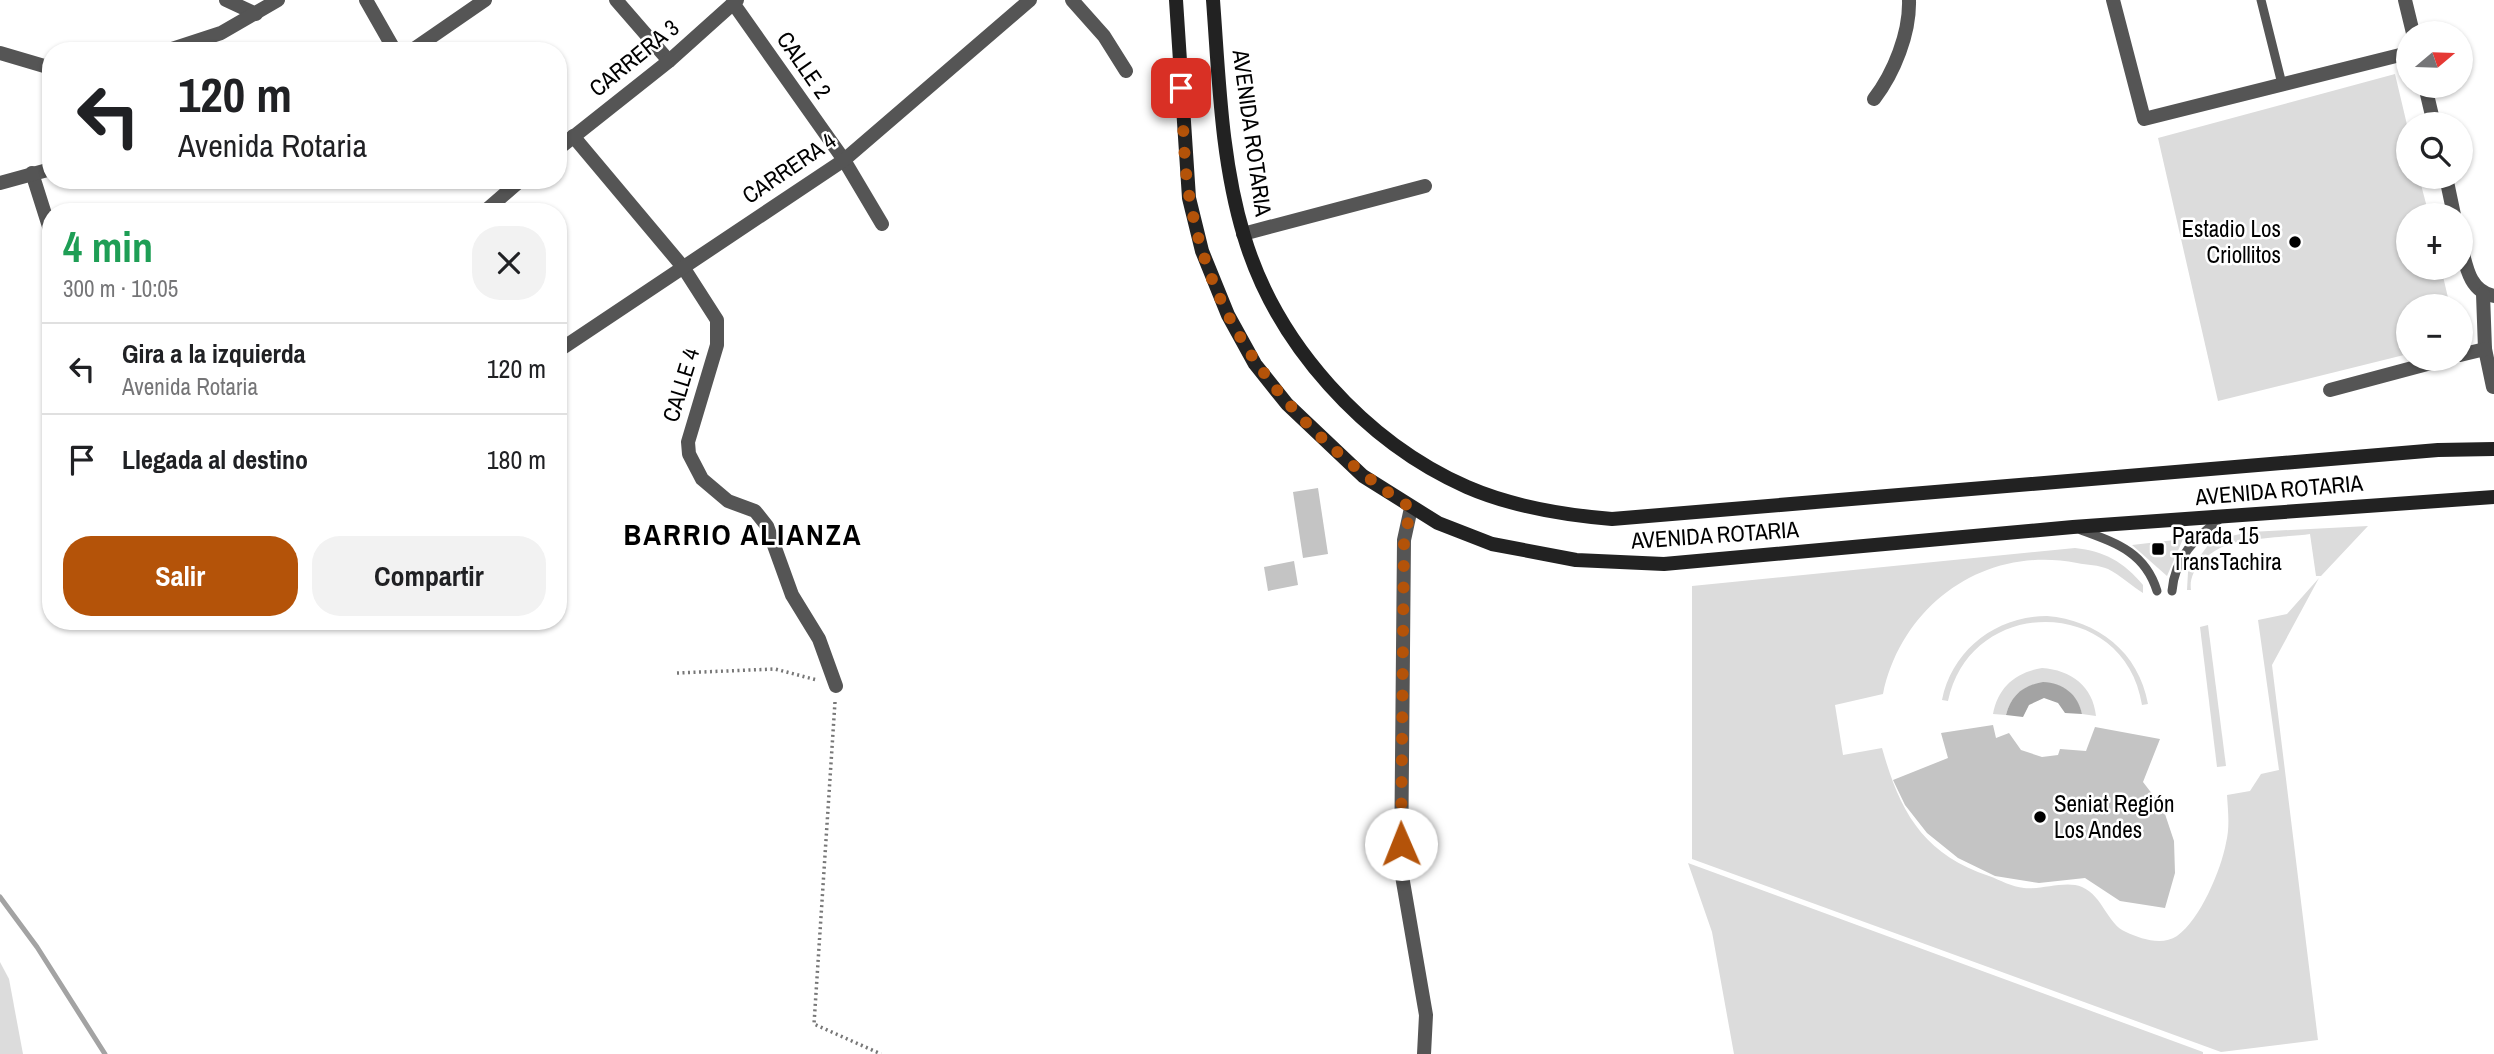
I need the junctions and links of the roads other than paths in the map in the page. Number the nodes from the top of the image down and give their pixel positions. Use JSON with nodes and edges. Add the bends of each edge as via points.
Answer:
{"nodes":[{"id":1,"x":226,"y":0,"type":"edge"},
{"id":2,"x":278,"y":0,"type":"edge"},
{"id":3,"x":366,"y":0,"type":"edge"},
{"id":4,"x":485,"y":0,"type":"edge"},
{"id":5,"x":616,"y":0,"type":"edge"},
{"id":6,"x":1030,"y":0,"type":"edge"},
{"id":7,"x":1072,"y":0,"type":"edge"},
{"id":8,"x":1176,"y":0,"type":"edge"},
{"id":9,"x":1213,"y":0,"type":"edge"},
{"id":10,"x":1909,"y":0,"type":"edge"},
{"id":11,"x":2113,"y":0,"type":"edge"},
{"id":12,"x":2262,"y":0,"type":"edge"},
{"id":13,"x":2405,"y":0,"type":"edge"},
{"id":14,"x":735,"y":2,"type":"edge"},
{"id":15,"x":256,"y":14,"type":"junction"},
{"id":16,"x":2410,"y":21,"type":"edge"},
{"id":17,"x":194,"y":42,"type":"edge"},
{"id":18,"x":390,"y":42,"type":"edge"},
{"id":19,"x":424,"y":42,"type":"edge"},
{"id":20,"x":0,"y":53,"type":"edge"},
{"id":21,"x":2396,"y":56,"type":"edge"},
{"id":22,"x":669,"y":61,"type":"junction"},
{"id":23,"x":42,"y":65,"type":"edge"},
{"id":24,"x":1124,"y":65,"type":"dead end"},
{"id":25,"x":2282,"y":84,"type":"junction"},
{"id":26,"x":1874,"y":99,"type":"dead end"},
{"id":27,"x":573,"y":136,"type":"junction"},
{"id":28,"x":567,"y":141,"type":"edge"},
{"id":29,"x":844,"y":160,"type":"junction"},
{"id":30,"x":42,"y":171,"type":"edge"},
{"id":31,"x":32,"y":173,"type":"junction"},
{"id":32,"x":0,"y":183,"type":"edge"},
{"id":33,"x":1425,"y":186,"type":"dead end"},
{"id":34,"x":511,"y":189,"type":"edge"},
{"id":35,"x":494,"y":203,"type":"edge"},
{"id":36,"x":42,"y":205,"type":"edge"},
{"id":37,"x":882,"y":224,"type":"dead end"},
{"id":38,"x":1244,"y":234,"type":"junction"},
{"id":39,"x":683,"y":267,"type":"junction"},
{"id":40,"x":2471,"y":280,"type":"edge"},
{"id":41,"x":2488,"y":295,"type":"edge"},
{"id":42,"x":567,"y":345,"type":"edge"},
{"id":43,"x":2485,"y":349,"type":"junction"},
{"id":44,"x":2473,"y":352,"type":"edge"},
{"id":45,"x":2400,"y":371,"type":"edge"},
{"id":46,"x":2493,"y":387,"type":"edge"},
{"id":47,"x":2330,"y":390,"type":"dead end"},
{"id":48,"x":2494,"y":449,"type":"edge"},
{"id":49,"x":2494,"y":497,"type":"edge"},
{"id":50,"x":1411,"y":508,"type":"junction"},
{"id":51,"x":2221,"y":518,"type":"junction"},
{"id":52,"x":2073,"y":527,"type":"junction"},
{"id":53,"x":2172,"y":591,"type":"dead end"},
{"id":54,"x":2157,"y":592,"type":"dead end"},
{"id":55,"x":836,"y":685,"type":"road end"},
{"id":56,"x":1424,"y":1054,"type":"edge"}],
"edges":[{"from":1,"to":15,"type":"street"},
{"from":2,"to":15,"type":"street"},
{"from":3,"to":18,"type":"street"},
{"from":4,"to":19,"type":"street"},
{"from":5,"to":22,"type":"street"},
{"from":6,"to":29,"type":"street","name":"CARRERA 4"},
{"from":7,"to":24,"type":"street"},
{"from":8,"to":50,"type":"main road","name":"AVENIDA ROTARIA","via":[[1189,198],[1202,251],[1228,315],[1255,364],[1287,404],[1363,476]]},
{"from":9,"to":38,"type":"main road","name":"AVENIDA ROTARIA","via":[[1222,120]]},
{"from":10,"to":26,"type":"street","via":[[1896,60]]},
{"from":11,"to":25,"type":"street","via":[[2144,119]]},
{"from":12,"to":25,"type":"lane"},
{"from":13,"to":16,"type":"street"},
{"from":14,"to":22,"type":"street","name":"CARRERA 3"},
{"from":14,"to":29,"type":"street","name":"CALLE 2"},
{"from":15,"to":17,"type":"street"},
{"from":20,"to":23,"type":"street"},
{"from":21,"to":25,"type":"street"},
{"from":22,"to":27,"type":"street","name":"CARRERA 3"},
{"from":27,"to":28,"type":"street","name":"CARRERA 3"},
{"from":27,"to":39,"type":"street","name":"CALLE 4"},
{"from":29,"to":37,"type":"street","name":"CALLE 2"},
{"from":29,"to":39,"type":"street","name":"CARRERA 4"},
{"from":30,"to":31,"type":"street"},
{"from":31,"to":32,"type":"street"},
{"from":31,"to":36,"type":"street"},
{"from":33,"to":38,"type":"street"},
{"from":34,"to":35,"type":"street"},
{"from":38,"to":48,"type":"main road","name":"AVENIDA ROTARIA","via":[[1288,328],[1325,382],[1357,413],[1390,440],[1467,487],[1565,516],[1674,516],[1882,494]]},
{"from":39,"to":42,"type":"street","name":"CARRERA 4"},
{"from":39,"to":55,"type":"street","name":"CALLE 4","via":[[718,320],[717,345],[688,442],[689,454],[702,479],[728,501],[755,511],[767,526],[792,595],[820,639]]},
{"from":40,"to":41,"type":"street"},
{"from":41,"to":43,"type":"street"},
{"from":43,"to":44,"type":"street"},
{"from":43,"to":46,"type":"street"},
{"from":45,"to":47,"type":"street"},
{"from":49,"to":51,"type":"main road","name":"AVENIDA ROTARIA"},
{"from":50,"to":52,"type":"main road","name":"AVENIDA ROTARIA","via":[[1492,544],[1618,564],[1664,564]]},
{"from":50,"to":56,"type":"street","via":[[1404,540],[1401,870],[1426,1015]]},
{"from":51,"to":52,"type":"main road","name":"AVENIDA ROTARIA"},
{"from":51,"to":53,"type":"lane","via":[[2181,557]]},
{"from":52,"to":54,"type":"lane","via":[[2124,546],[2152,574]]}]}
